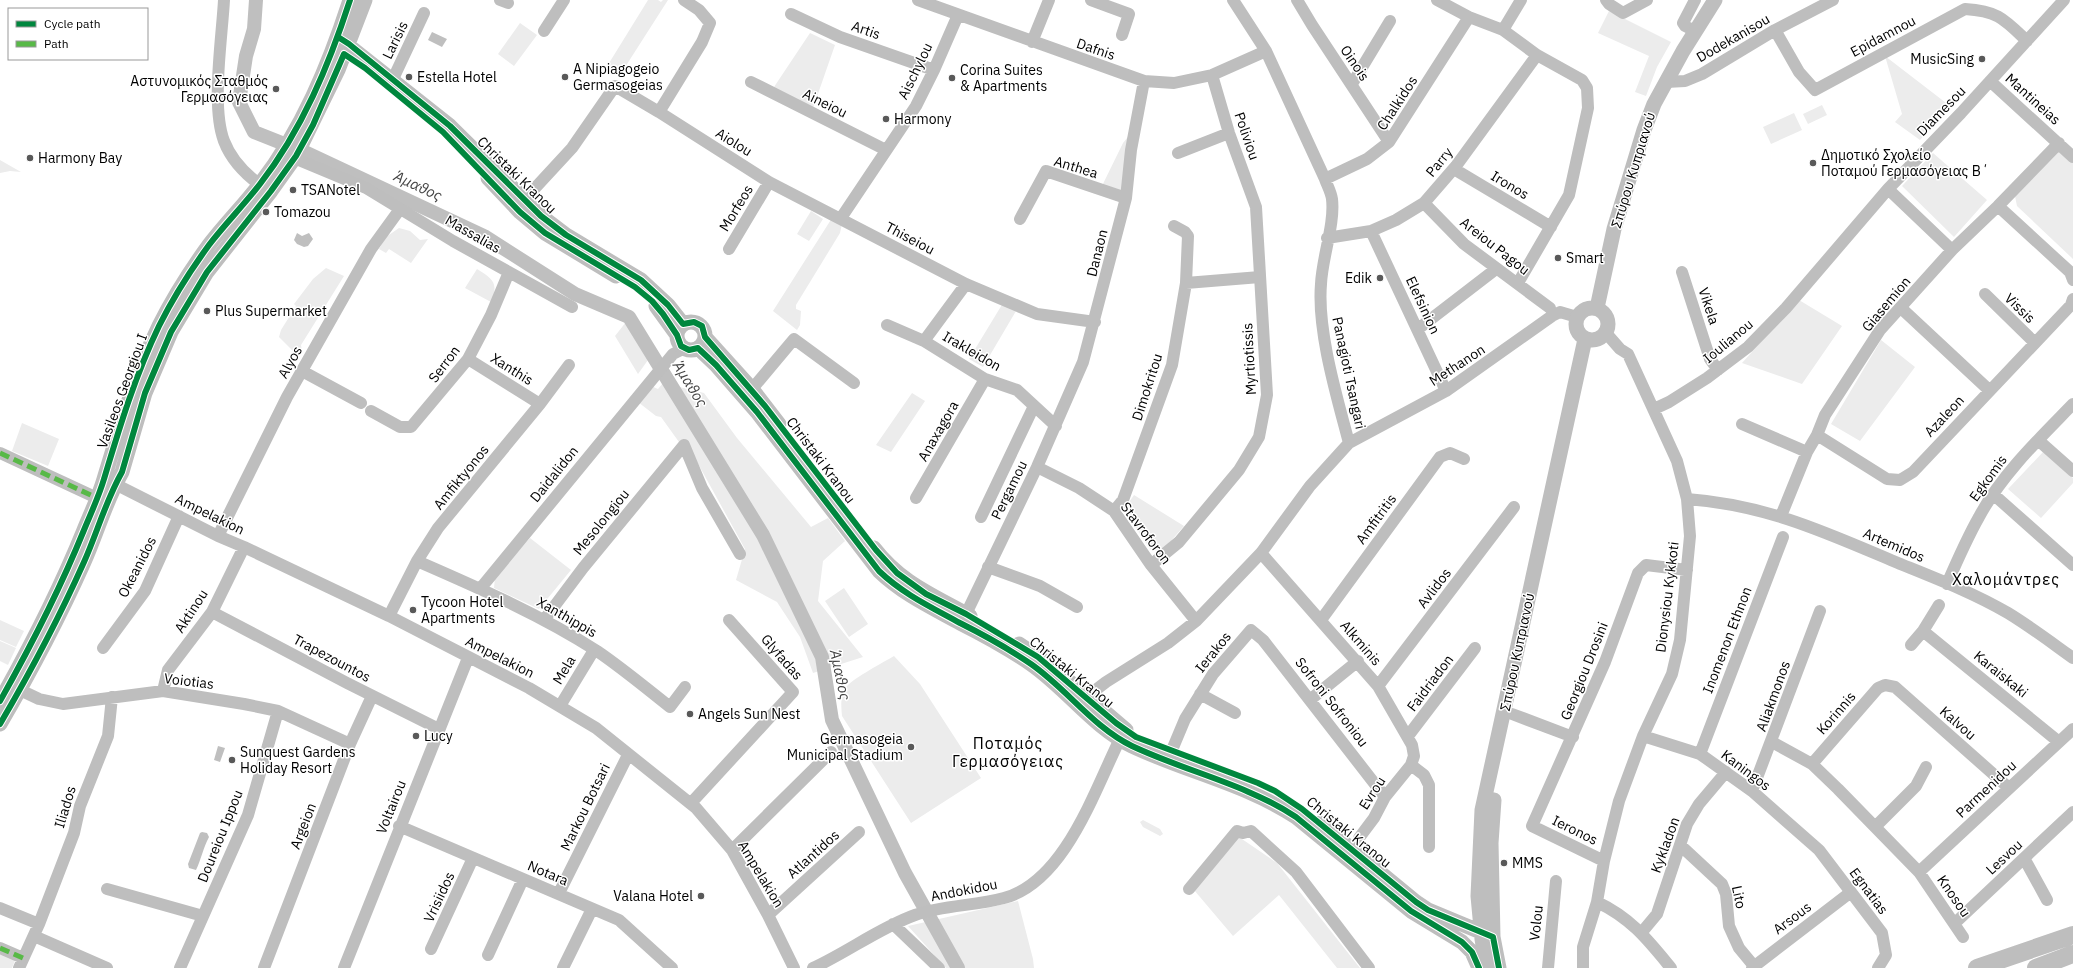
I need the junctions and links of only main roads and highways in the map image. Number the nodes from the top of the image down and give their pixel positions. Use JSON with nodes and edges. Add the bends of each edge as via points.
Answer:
{"nodes":[{"id":1,"x":350,"y":0,"type":"edge"},
{"id":2,"x":364,"y":0,"type":"edge"},
{"id":3,"x":1709,"y":0,"type":"edge"},
{"id":4,"x":1715,"y":0,"type":"edge"},
{"id":5,"x":341,"y":46,"type":"junction"},
{"id":6,"x":522,"y":206,"type":"junction"},
{"id":7,"x":1593,"y":308,"type":"junction"},
{"id":8,"x":1589,"y":340,"type":"junction"},
{"id":9,"x":685,"y":341,"type":"junction"},
{"id":10,"x":110,"y":481,"type":"junction"},
{"id":11,"x":0,"y":701,"type":"edge"},
{"id":12,"x":1081,"y":701,"type":"junction"},
{"id":13,"x":0,"y":724,"type":"edge"},
{"id":14,"x":1478,"y":896,"type":"junction"},
{"id":15,"x":1444,"y":916,"type":"junction"},
{"id":16,"x":1487,"y":934,"type":"junction"},
{"id":17,"x":2073,"y":935,"type":"edge"},
{"id":18,"x":2073,"y":944,"type":"edge"},
{"id":19,"x":2073,"y":954,"type":"edge"},
{"id":20,"x":1479,"y":968,"type":"edge"},
{"id":21,"x":1488,"y":968,"type":"edge"},
{"id":22,"x":1499,"y":968,"type":"edge"},
{"id":23,"x":1977,"y":968,"type":"edge"},
{"id":24,"x":2009,"y":968,"type":"edge"},
{"id":25,"x":2036,"y":968,"type":"edge"}],
"edges":[{"from":1,"to":5,"type":"main road","name":"Vasileos Georgiou I"},
{"from":2,"to":5,"type":"main road","name":"Vasileos Georgiou I"},
{"from":3,"to":7,"type":"main road","name":"Σπύρου Κυπριανού","via":[[1648,104],[1616,202]]},
{"from":4,"to":7,"type":"main road","name":"Σπύρου Κυπριανού","via":[[1654,104],[1625,190]]},
{"from":5,"to":6,"type":"main road","name":"Christaki Kranou","via":[[443,132]]},
{"from":5,"to":6,"type":"main road","name":"Christaki Kranou","via":[[392,79],[450,126]]},
{"from":5,"to":10,"type":"main road","name":"Vasileos Georgiou I","via":[[291,155],[207,272],[171,332],[145,393],[122,472]]},
{"from":6,"to":9,"type":"main road","name":"Christaki Kranou","via":[[640,280],[668,305]]},
{"from":7,"to":8,"type":"main road","via":[[1584,310],[1577,318],[1576,329]]},
{"from":7,"to":8,"type":"main road","via":[[1607,317],[1608,328],[1602,337]]},
{"from":8,"to":14,"type":"main road","name":"Σπύρου Κυπριανού","via":[[1482,810]]},
{"from":8,"to":16,"type":"main road","name":"Σπύρου Κυπριανού","via":[[1492,808]]},
{"from":9,"to":12,"type":"main road","name":"Christaki Kranou","via":[[752,389],[887,564],[911,584],[1038,657]]},
{"from":9,"to":12,"type":"main road","name":"Christaki Kranou","via":[[716,364],[757,412],[879,571],[890,581],[921,603],[1026,661]]},
{"from":10,"to":11,"type":"main road","name":"Vasileos Georgiou I","via":[[97,498],[74,558]]},
{"from":10,"to":13,"type":"main road","name":"Vasileos Georgiou I","via":[[95,539],[36,662]]},
{"from":12,"to":15,"type":"main road","name":"Christaki Kranou","via":[[1136,736],[1258,784],[1284,797],[1302,808],[1416,902]]},
{"from":12,"to":20,"type":"main road","name":"Christaki Kranou","via":[[1120,739],[1254,793],[1296,817],[1410,911],[1462,942],[1472,952]]},
{"from":14,"to":15,"type":"main road","via":[[1473,907],[1464,915]]},
{"from":14,"to":16,"type":"main road","name":"Σπύρου Κυπριανού"},
{"from":15,"to":16,"type":"main road","name":"Christaki Kranou"},
{"from":16,"to":21,"type":"main road","name":"Σπύρου Κυπριανού"},
{"from":16,"to":22,"type":"main road","name":"Σπύρου Κυπριανού"},
{"from":17,"to":23,"type":"highway"},
{"from":18,"to":24,"type":"highway"},
{"from":19,"to":25,"type":"highway"}]}
